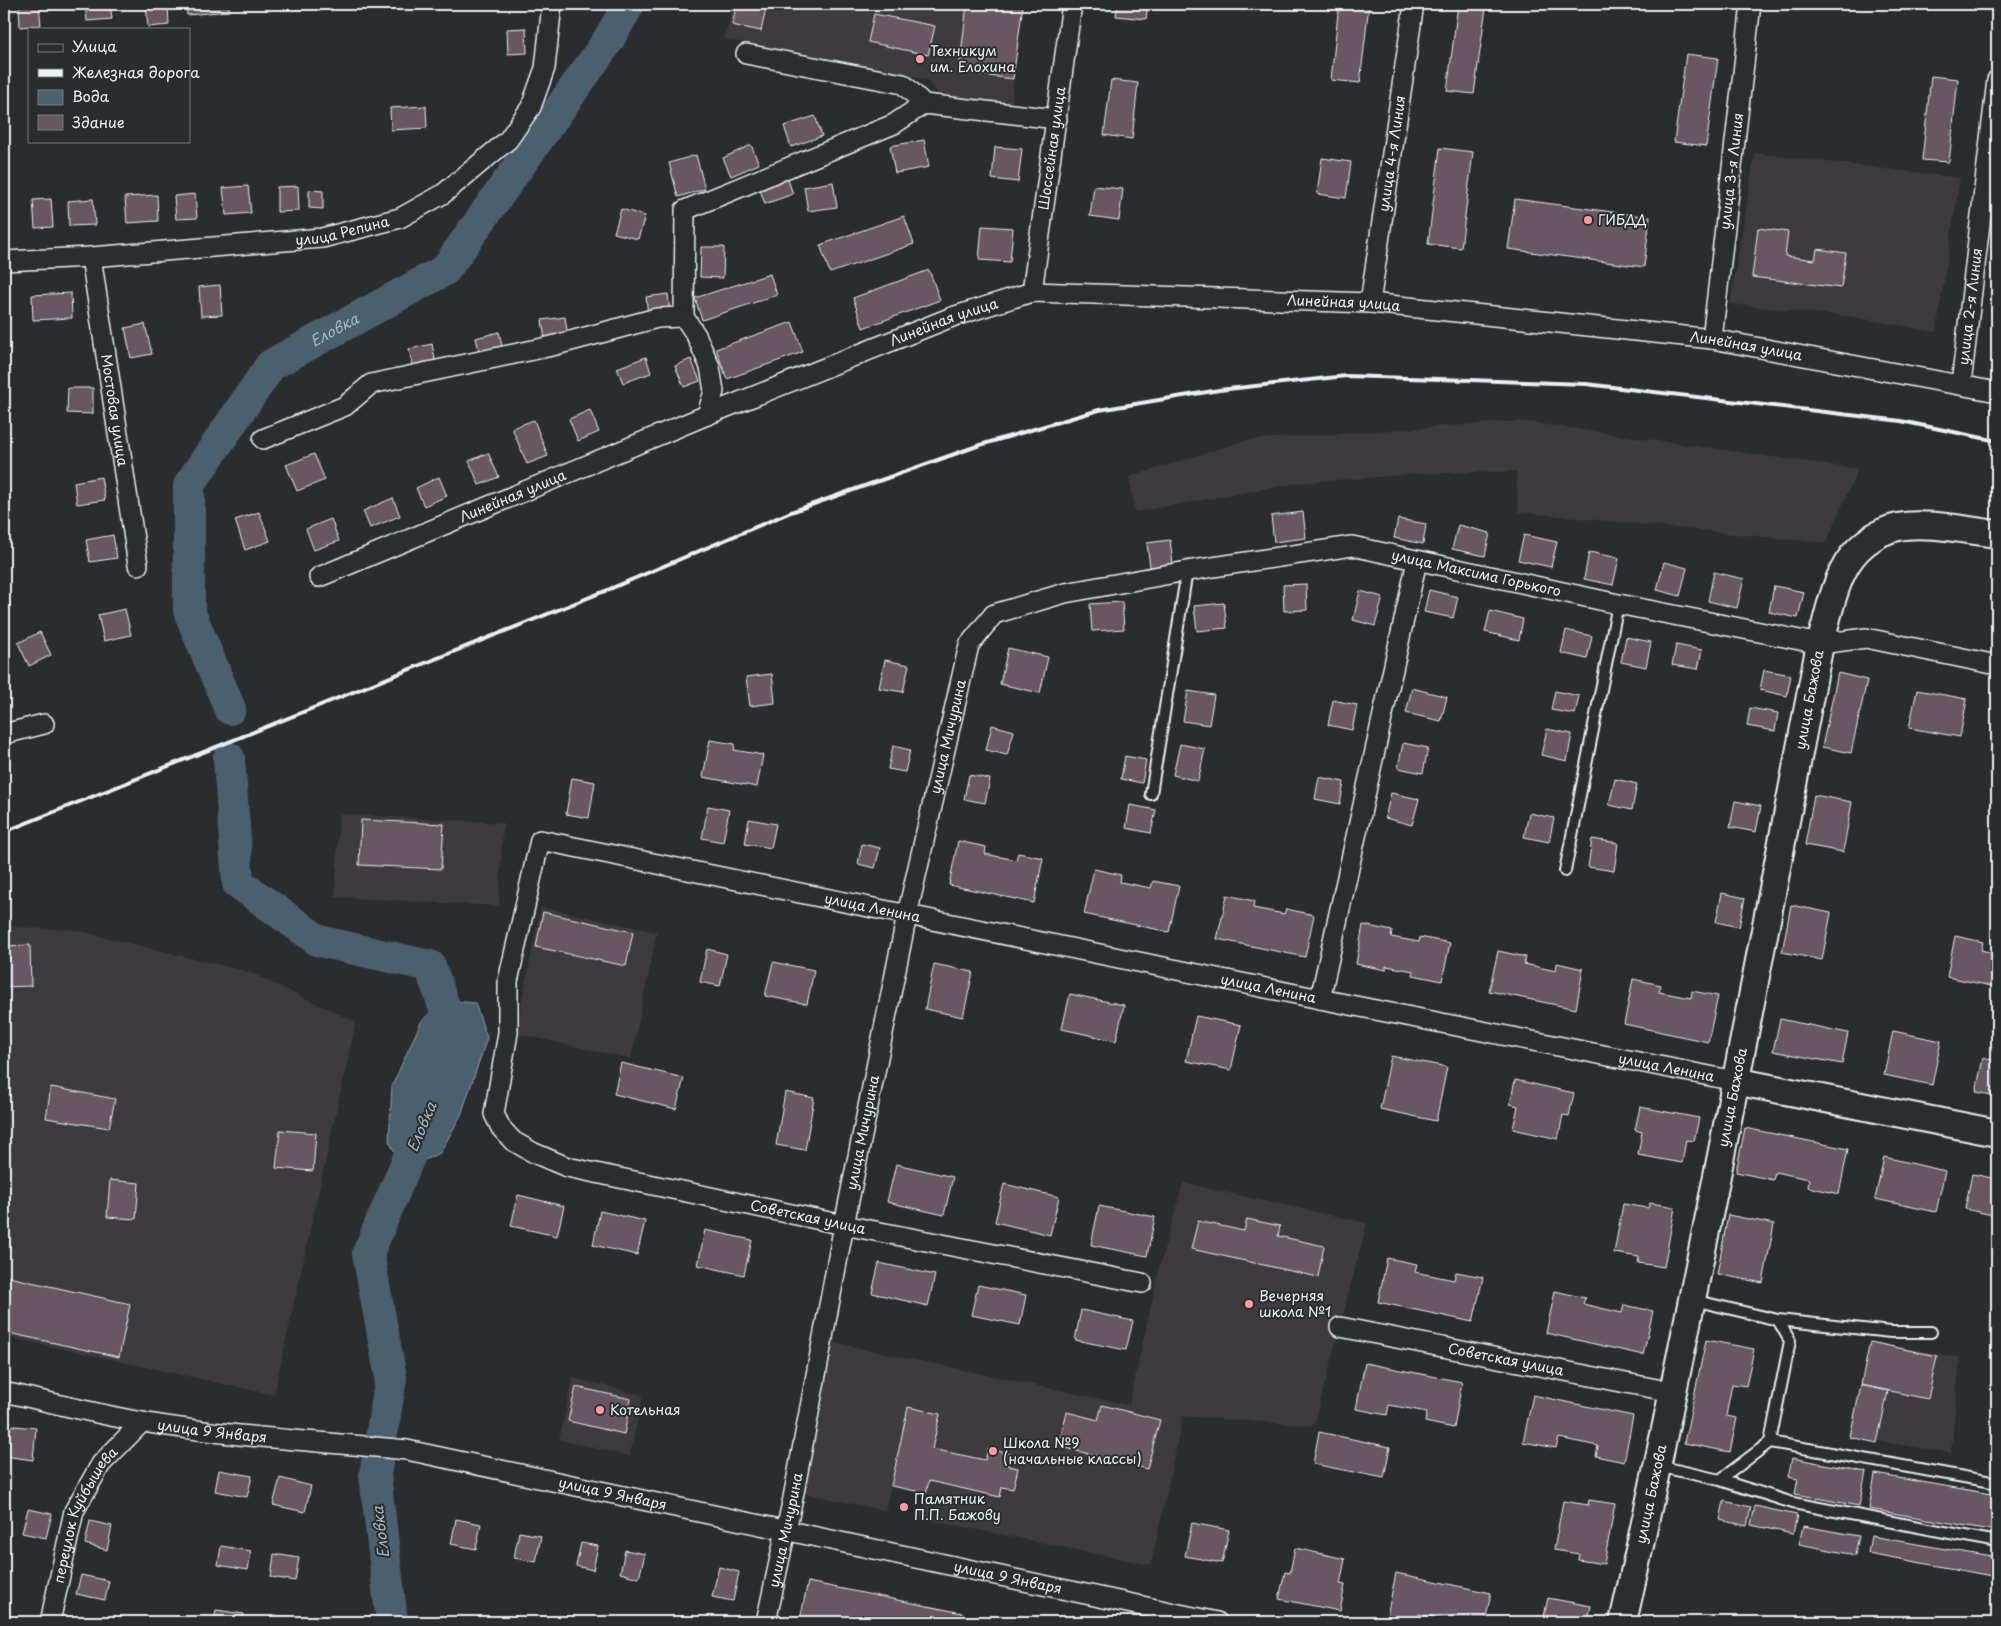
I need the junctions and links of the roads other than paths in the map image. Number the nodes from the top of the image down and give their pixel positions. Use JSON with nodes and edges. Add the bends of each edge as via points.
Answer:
{"nodes":[{"id":1,"x":552,"y":4,"type":"edge"},
{"id":2,"x":1072,"y":4,"type":"edge"},
{"id":3,"x":1414,"y":4,"type":"edge"},
{"id":4,"x":1751,"y":4,"type":"edge"},
{"id":5,"x":746,"y":54,"type":"dead end"},
{"id":6,"x":1997,"y":80,"type":"edge"},
{"id":7,"x":924,"y":104,"type":"junction"},
{"id":8,"x":1057,"y":119,"type":"junction"},
{"id":9,"x":91,"y":257,"type":"junction"},
{"id":10,"x":4,"y":261,"type":"edge"},
{"id":11,"x":1032,"y":292,"type":"junction"},
{"id":12,"x":1370,"y":303,"type":"junction"},
{"id":13,"x":684,"y":317,"type":"junction"},
{"id":14,"x":1712,"y":339,"type":"junction"},
{"id":15,"x":1961,"y":384,"type":"junction"},
{"id":16,"x":1997,"y":392,"type":"edge"},
{"id":17,"x":707,"y":415,"type":"junction"},
{"id":18,"x":263,"y":439,"type":"dead end"},
{"id":19,"x":1997,"y":534,"type":"edge"},
{"id":20,"x":1417,"y":561,"type":"junction"},
{"id":21,"x":138,"y":564,"type":"dead end"},
{"id":22,"x":1187,"y":571,"type":"junction"},
{"id":23,"x":319,"y":578,"type":"dead end"},
{"id":24,"x":1618,"y":604,"type":"junction"},
{"id":25,"x":1820,"y":644,"type":"junction"},
{"id":26,"x":969,"y":646,"type":"joint"},
{"id":27,"x":1997,"y":665,"type":"edge"},
{"id":28,"x":44,"y":724,"type":"dead end"},
{"id":29,"x":4,"y":734,"type":"edge"},
{"id":30,"x":1151,"y":794,"type":"dead end"},
{"id":31,"x":1565,"y":871,"type":"dead end"},
{"id":32,"x":907,"y":914,"type":"junction"},
{"id":33,"x":1320,"y":999,"type":"junction"},
{"id":34,"x":1735,"y":1081,"type":"junction"},
{"id":35,"x":494,"y":1114,"type":"joint"},
{"id":36,"x":1997,"y":1133,"type":"edge"},
{"id":37,"x":844,"y":1225,"type":"junction"},
{"id":38,"x":1142,"y":1283,"type":"dead end"},
{"id":39,"x":1692,"y":1299,"type":"junction"},
{"id":40,"x":1778,"y":1320,"type":"junction"},
{"id":41,"x":1340,"y":1327,"type":"dead end"},
{"id":42,"x":1931,"y":1332,"type":"dead end"},
{"id":43,"x":4,"y":1392,"type":"edge"},
{"id":44,"x":1672,"y":1392,"type":"junction"},
{"id":45,"x":142,"y":1422,"type":"junction"},
{"id":46,"x":1770,"y":1442,"type":"junction"},
{"id":47,"x":1658,"y":1466,"type":"junction"},
{"id":48,"x":1720,"y":1480,"type":"junction"},
{"id":49,"x":1997,"y":1483,"type":"edge"},
{"id":50,"x":786,"y":1530,"type":"junction"},
{"id":51,"x":1997,"y":1542,"type":"edge"},
{"id":52,"x":1190,"y":1620,"type":"edge"},
{"id":53,"x":50,"y":1622,"type":"edge"},
{"id":54,"x":766,"y":1622,"type":"edge"},
{"id":55,"x":1217,"y":1622,"type":"edge"},
{"id":56,"x":1623,"y":1622,"type":"edge"}],
"edges":[{"from":1,"to":9,"type":"street","name":"улица Репина","via":[[545,68],[532,107],[508,140],[443,194],[408,214],[322,238]]},
{"from":2,"to":8,"type":"street","name":"Шоссейная улица"},
{"from":3,"to":12,"type":"street","name":"улица 4-я Линия"},
{"from":4,"to":14,"type":"street","name":"улица 3-я Линия"},
{"from":5,"to":7,"type":"street","via":[[903,84]]},
{"from":6,"to":15,"type":"street","name":"улица 2-я Линия"},
{"from":7,"to":8,"type":"street"},
{"from":7,"to":13,"type":"street","via":[[894,124],[686,210]]},
{"from":8,"to":11,"type":"street","name":"Шоссейная улица"},
{"from":9,"to":10,"type":"street","name":"улица Репина"},
{"from":9,"to":21,"type":"street","name":"Мостовая улица"},
{"from":11,"to":12,"type":"street","name":"Линейная улица"},
{"from":11,"to":17,"type":"street","name":"Линейная улица","via":[[952,317]]},
{"from":12,"to":14,"type":"street","name":"Линейная улица"},
{"from":13,"to":17,"type":"street","via":[[710,367],[714,391]]},
{"from":13,"to":18,"type":"street","via":[[657,318],[552,346],[371,384],[345,406]]},
{"from":14,"to":15,"type":"street","name":"Линейная улица"},
{"from":15,"to":16,"type":"street","name":"Линейная улица"},
{"from":17,"to":23,"type":"street","name":"Линейная улица"},
{"from":19,"to":25,"type":"street","name":"улица Бажова","via":[[1922,526],[1898,527],[1875,536],[1852,554],[1842,572]]},
{"from":20,"to":22,"type":"street","name":"улица Максима Горького","via":[[1352,546]]},
{"from":20,"to":24,"type":"street","name":"улица Максима Горького"},
{"from":20,"to":33,"type":"street"},
{"from":22,"to":26,"type":"street","name":"улица Максима Горького","via":[[1065,592],[994,614]]},
{"from":22,"to":30,"type":"lane"},
{"from":24,"to":25,"type":"street","name":"улица Максима Горького"},
{"from":24,"to":31,"type":"lane"},
{"from":25,"to":27,"type":"street","name":"улица Максима Горького","via":[[1866,638]]},
{"from":25,"to":34,"type":"street","name":"улица Бажова"},
{"from":26,"to":32,"type":"street","name":"улица Мичурина"},
{"from":28,"to":29,"type":"street"},
{"from":32,"to":33,"type":"street","name":"улица Ленина"},
{"from":32,"to":35,"type":"street","name":"улица Ленина","via":[[540,840],[508,981],[508,1033]]},
{"from":32,"to":37,"type":"street","name":"улица Мичурина"},
{"from":33,"to":34,"type":"street","name":"улица Ленина"},
{"from":34,"to":36,"type":"street","name":"улица Ленина"},
{"from":34,"to":39,"type":"street","name":"улица Бажова"},
{"from":35,"to":37,"type":"street","name":"Советская улица","via":[[500,1128],[513,1141],[568,1167]]},
{"from":37,"to":38,"type":"street","name":"Советская улица"},
{"from":37,"to":50,"type":"street","name":"улица Мичурина"},
{"from":39,"to":40,"type":"lane"},
{"from":39,"to":44,"type":"street","name":"улица Бажова"},
{"from":40,"to":42,"type":"lane","via":[[1891,1332]]},
{"from":40,"to":46,"type":"lane","via":[[1790,1341]]},
{"from":41,"to":44,"type":"street","name":"Советская улица"},
{"from":43,"to":45,"type":"street","name":"улица 9 Января"},
{"from":44,"to":47,"type":"street","name":"улица Бажова"},
{"from":45,"to":50,"type":"street","name":"улица 9 Января","via":[[268,1439],[407,1450]]},
{"from":45,"to":53,"type":"street","name":"переулок Куйбышева","via":[[101,1464],[74,1511]]},
{"from":46,"to":48,"type":"lane"},
{"from":46,"to":49,"type":"lane"},
{"from":47,"to":48,"type":"lane"},
{"from":47,"to":56,"type":"street","name":"улица Бажова"},
{"from":48,"to":51,"type":"lane","via":[[1793,1503]]},
{"from":50,"to":52,"type":"street","name":"улица 9 Января"},
{"from":50,"to":54,"type":"street","name":"улица Мичурина"},
{"from":52,"to":55,"type":"street","name":"улица 9 Января"}]}
